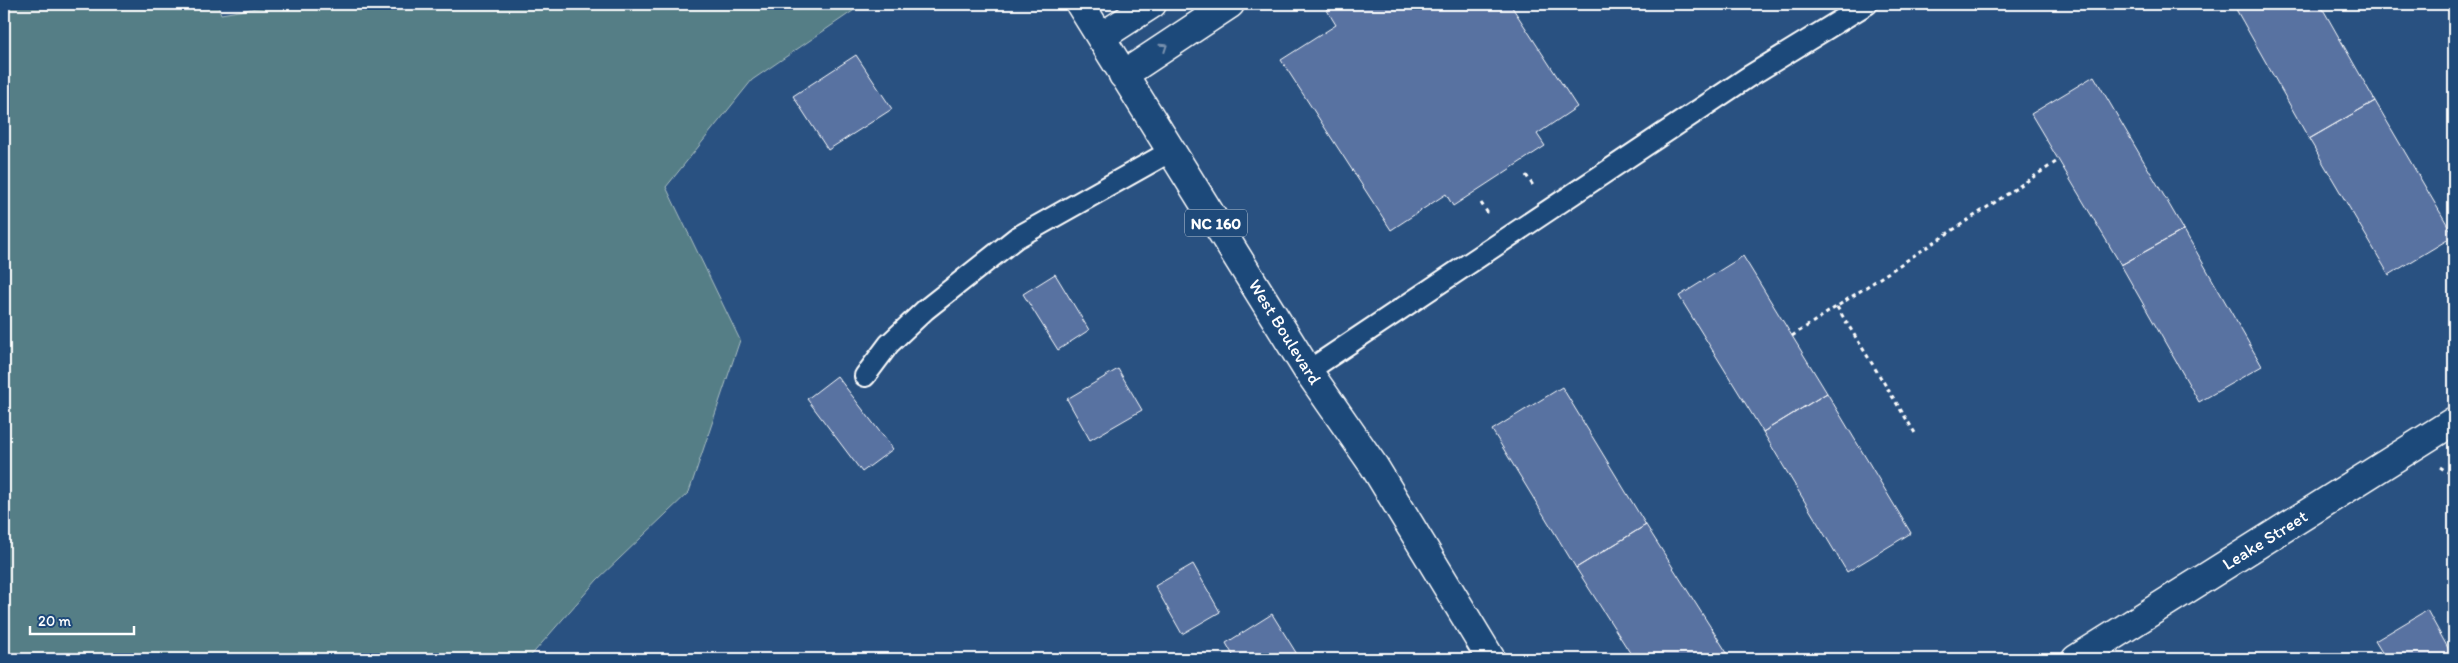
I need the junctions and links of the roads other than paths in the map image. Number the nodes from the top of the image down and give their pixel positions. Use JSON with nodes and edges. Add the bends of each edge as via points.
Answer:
{"nodes":[{"id":1,"x":1080,"y":4,"type":"edge"},
{"id":2,"x":1152,"y":4,"type":"edge"},
{"id":3,"x":1230,"y":4,"type":"edge"},
{"id":4,"x":1867,"y":4,"type":"edge"},
{"id":5,"x":1101,"y":37,"type":"junction"},
{"id":6,"x":1124,"y":75,"type":"junction"},
{"id":7,"x":1170,"y":151,"type":"junction"},
{"id":8,"x":1308,"y":371,"type":"junction"},
{"id":9,"x":865,"y":376,"type":"dead end"},
{"id":10,"x":2454,"y":421,"type":"edge"},
{"id":11,"x":1491,"y":659,"type":"edge"},
{"id":12,"x":2076,"y":659,"type":"edge"}],
"edges":[{"from":1,"to":5,"type":"main road","name":"West Boulevard","number":"NC 160"},
{"from":2,"to":5,"type":"main road"},
{"from":6,"to":3,"type":"main road","one_way":true},
{"from":4,"to":8,"type":"lane","via":[[1734,86]]},
{"from":5,"to":6,"type":"main road","name":"West Boulevard","number":"NC 160"},
{"from":6,"to":7,"type":"main road","name":"West Boulevard","number":"NC 160"},
{"from":7,"to":8,"type":"main road","name":"West Boulevard","number":"NC 160"},
{"from":7,"to":9,"type":"lane","via":[[1016,238],[926,310],[889,344]]},
{"from":8,"to":11,"type":"main road","name":"West Boulevard","number":"NC 160","via":[[1374,466]]},
{"from":10,"to":12,"type":"main road","name":"Leake Street"}]}
